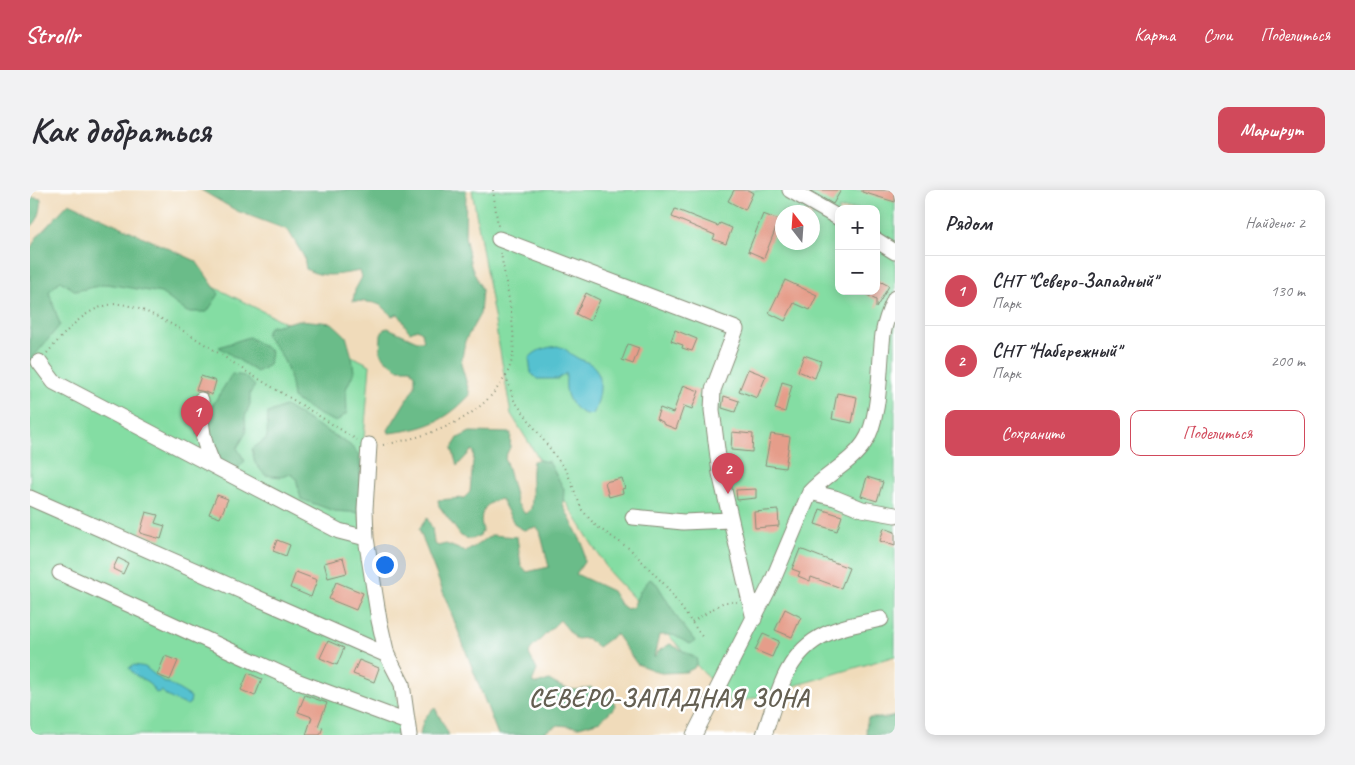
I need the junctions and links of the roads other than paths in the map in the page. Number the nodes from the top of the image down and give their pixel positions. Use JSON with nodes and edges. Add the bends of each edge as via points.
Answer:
{"nodes":[{"id":1,"x":790,"y":190,"type":"edge"},
{"id":2,"x":835,"y":216,"type":"edge"},
{"id":3,"x":499,"y":239,"type":"road end"},
{"id":4,"x":880,"y":243,"type":"edge"},
{"id":5,"x":895,"y":252,"type":"edge"},
{"id":6,"x":893,"y":306,"type":"edge"},
{"id":7,"x":39,"y":362,"type":"road end"},
{"id":8,"x":201,"y":400,"type":"dead end"},
{"id":9,"x":369,"y":445,"type":"road end"},
{"id":10,"x":214,"y":466,"type":"junction"},
{"id":11,"x":810,"y":492,"type":"junction"},
{"id":12,"x":30,"y":498,"type":"edge"},
{"id":13,"x":895,"y":515,"type":"edge"},
{"id":14,"x":633,"y":517,"type":"dead end"},
{"id":15,"x":730,"y":520,"type":"junction"},
{"id":16,"x":366,"y":538,"type":"junction"},
{"id":17,"x":60,"y":573,"type":"dead end"},
{"id":18,"x":754,"y":619,"type":"junction"},
{"id":19,"x":881,"y":619,"type":"dead end"},
{"id":20,"x":387,"y":655,"type":"junction"},
{"id":21,"x":408,"y":728,"type":"edge"},
{"id":22,"x":694,"y":735,"type":"edge"},
{"id":23,"x":764,"y":735,"type":"edge"}],
"edges":[{"from":1,"to":2,"type":"street"},
{"from":3,"to":15,"type":"street","via":[[736,329],[713,390],[712,410]]},
{"from":4,"to":5,"type":"street"},
{"from":6,"to":11,"type":"street","via":[[884,332],[870,432],[856,453]]},
{"from":7,"to":10,"type":"street","via":[[54,382]]},
{"from":8,"to":10,"type":"street","via":[[200,419],[206,449]]},
{"from":9,"to":16,"type":"street"},
{"from":10,"to":16,"type":"street","via":[[339,531]]},
{"from":11,"to":13,"type":"street","via":[[862,509]]},
{"from":11,"to":18,"type":"street"},
{"from":12,"to":20,"type":"street"},
{"from":14,"to":15,"type":"street","via":[[683,522]]},
{"from":15,"to":18,"type":"street"},
{"from":16,"to":20,"type":"street"},
{"from":17,"to":21,"type":"street","via":[[298,682]]},
{"from":18,"to":22,"type":"street"},
{"from":19,"to":23,"type":"street","via":[[825,634],[808,644],[786,672]]},
{"from":20,"to":21,"type":"street","via":[[402,684]]}]}
